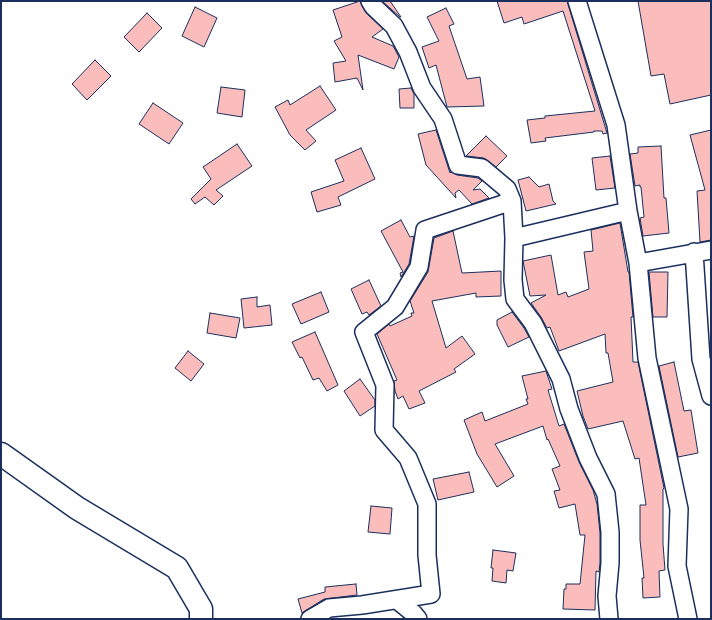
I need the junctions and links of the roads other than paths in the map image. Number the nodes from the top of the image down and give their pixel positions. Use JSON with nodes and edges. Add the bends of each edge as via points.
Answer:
{"nodes":[{"id":1,"x":370,"y":1,"type":"edge"},
{"id":2,"x":577,"y":1,"type":"edge"},
{"id":3,"x":512,"y":201,"type":"junction"},
{"id":4,"x":628,"y":211,"type":"junction"},
{"id":5,"x":514,"y":238,"type":"junction"},
{"id":6,"x":711,"y":250,"type":"edge"},
{"id":7,"x":694,"y":252,"type":"junction"},
{"id":8,"x":638,"y":263,"type":"junction"},
{"id":9,"x":711,"y":396,"type":"edge"},
{"id":10,"x":1,"y":454,"type":"edge"},
{"id":11,"x":397,"y":600,"type":"junction"},
{"id":12,"x":201,"y":619,"type":"edge"},
{"id":13,"x":310,"y":619,"type":"edge"},
{"id":14,"x":418,"y":619,"type":"edge"},
{"id":15,"x":609,"y":619,"type":"edge"},
{"id":16,"x":688,"y":619,"type":"edge"}],
"edges":[{"from":1,"to":3,"type":"street","via":[[394,26],[408,52],[422,88],[443,119],[458,165],[482,168],[508,189]]},
{"from":2,"to":4,"type":"street","via":[[616,125]]},
{"from":3,"to":5,"type":"street"},
{"from":3,"to":11,"type":"street","via":[[425,230],[419,268],[394,307],[364,332],[386,385],[384,430],[408,458],[427,504],[427,555],[431,594]]},
{"from":4,"to":5,"type":"street"},
{"from":4,"to":8,"type":"street"},
{"from":5,"to":15,"type":"street","via":[[515,299],[533,324],[561,379],[588,458],[606,494],[610,532],[607,596]]},
{"from":6,"to":7,"type":"street"},
{"from":7,"to":8,"type":"street"},
{"from":7,"to":9,"type":"street","via":[[701,359]]},
{"from":8,"to":16,"type":"street","via":[[647,358],[679,509],[677,566]]},
{"from":10,"to":12,"type":"street","via":[[77,508],[177,568],[201,609]]},
{"from":11,"to":13,"type":"street","via":[[329,608]]},
{"from":11,"to":14,"type":"street"}]}
